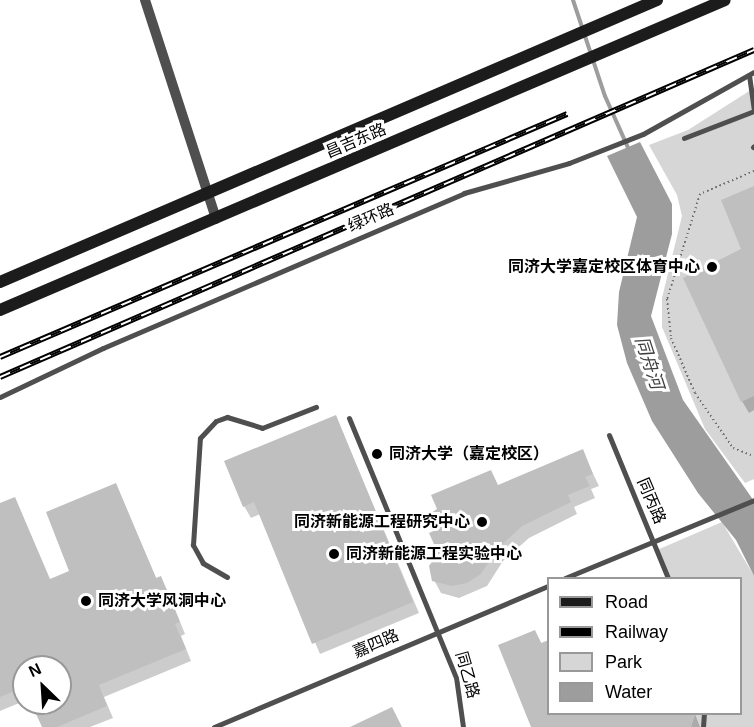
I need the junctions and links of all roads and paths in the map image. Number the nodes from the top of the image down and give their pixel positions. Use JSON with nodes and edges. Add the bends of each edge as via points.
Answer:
{"nodes":[{"id":1,"x":145,"y":0,"type":"edge"},
{"id":2,"x":657,"y":0,"type":"edge"},
{"id":3,"x":725,"y":0,"type":"edge"},
{"id":4,"x":751,"y":74,"type":"edge"},
{"id":5,"x":754,"y":110,"type":"edge"},
{"id":6,"x":684,"y":138,"type":"dead end"},
{"id":7,"x":754,"y":171,"type":"edge"},
{"id":8,"x":208,"y":194,"type":"junction"},
{"id":9,"x":216,"y":219,"type":"junction"},
{"id":10,"x":0,"y":282,"type":"edge"},
{"id":11,"x":0,"y":310,"type":"edge"},
{"id":12,"x":0,"y":397,"type":"edge"},
{"id":13,"x":316,"y":407,"type":"dead end"},
{"id":14,"x":349,"y":418,"type":"dead end"},
{"id":15,"x":609,"y":435,"type":"dead end"},
{"id":16,"x":754,"y":456,"type":"edge"},
{"id":17,"x":754,"y":500,"type":"edge"},
{"id":18,"x":653,"y":541,"type":"junction"},
{"id":19,"x":227,"y":577,"type":"dead end"},
{"id":20,"x":570,"y":577,"type":"edge"},
{"id":21,"x":667,"y":577,"type":"edge"},
{"id":22,"x":547,"y":587,"type":"edge"},
{"id":23,"x":439,"y":633,"type":"junction"},
{"id":24,"x":214,"y":727,"type":"edge"},
{"id":25,"x":463,"y":727,"type":"edge"}],
"edges":[{"from":1,"to":8,"type":"street"},
{"from":2,"to":8,"type":"street","name":"昌吉东路"},
{"from":3,"to":9,"type":"street","name":"昌吉东路"},
{"from":4,"to":5,"type":"lane"},
{"from":4,"to":12,"type":"lane","name":"绿环路","via":[[643,134],[596,153],[464,193],[103,348]]},
{"from":5,"to":6,"type":"lane"},
{"from":7,"to":16,"type":"path","via":[[700,194],[667,299],[671,338],[695,393],[733,448]]},
{"from":8,"to":9,"type":"street"},
{"from":8,"to":10,"type":"street","name":"昌吉东路"},
{"from":9,"to":11,"type":"street","name":"昌吉东路"},
{"from":13,"to":19,"type":"lane","via":[[262,428],[227,417],[216,421],[200,438],[193,545],[203,563]]},
{"from":14,"to":23,"type":"lane","name":"同乙路"},
{"from":15,"to":18,"type":"lane","name":"同丙路"},
{"from":17,"to":18,"type":"lane"},
{"from":18,"to":20,"type":"lane"},
{"from":18,"to":21,"type":"lane","name":"同丙路"},
{"from":22,"to":23,"type":"lane","name":"嘉四路"},
{"from":23,"to":24,"type":"lane","name":"嘉四路"},
{"from":23,"to":25,"type":"lane","name":"同乙路","via":[[456,677]]}]}
